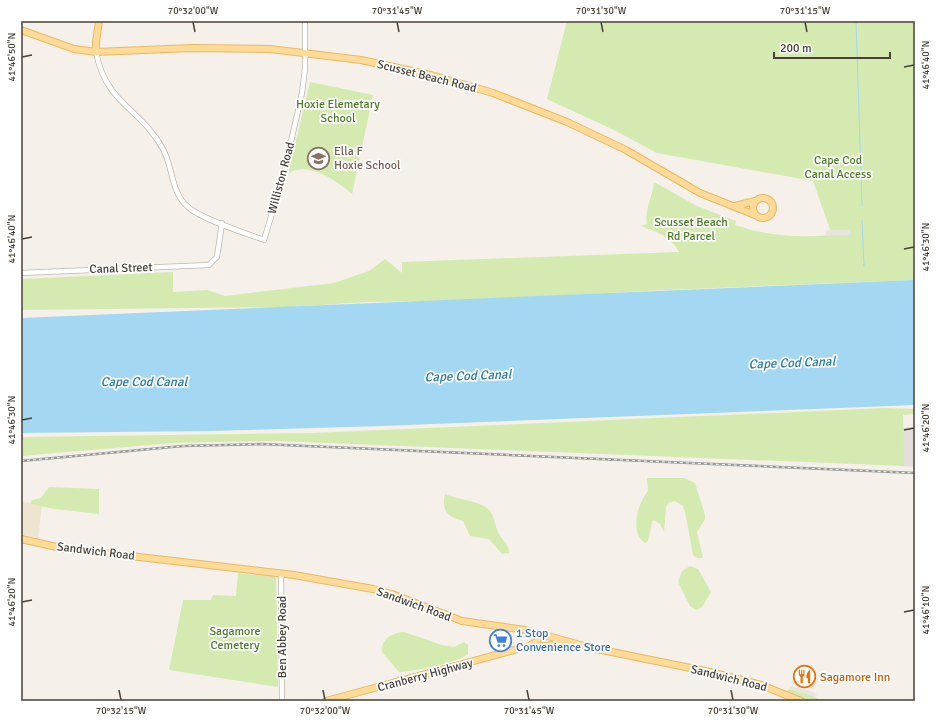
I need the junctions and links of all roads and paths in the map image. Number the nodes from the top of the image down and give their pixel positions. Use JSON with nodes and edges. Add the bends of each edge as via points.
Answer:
{"nodes":[{"id":1,"x":99,"y":21,"type":"edge"},
{"id":2,"x":305,"y":21,"type":"edge"},
{"id":3,"x":21,"y":30,"type":"edge"},
{"id":4,"x":96,"y":52,"type":"junction"},
{"id":5,"x":306,"y":52,"type":"junction"},
{"id":6,"x":755,"y":201,"type":"junction"},
{"id":7,"x":732,"y":206,"type":"junction"},
{"id":8,"x":755,"y":215,"type":"junction"},
{"id":9,"x":222,"y":223,"type":"junction"},
{"id":10,"x":21,"y":272,"type":"edge"},
{"id":11,"x":21,"y":539,"type":"edge"},
{"id":12,"x":282,"y":574,"type":"junction"},
{"id":13,"x":541,"y":634,"type":"junction"},
{"id":14,"x":577,"y":645,"type":"junction"},
{"id":15,"x":523,"y":648,"type":"junction"},
{"id":16,"x":282,"y":701,"type":"edge"},
{"id":17,"x":326,"y":701,"type":"edge"},
{"id":18,"x":801,"y":701,"type":"edge"}],
"edges":[{"from":1,"to":4,"type":"main road"},
{"from":2,"to":5,"type":"street","name":"Williston Road"},
{"from":3,"to":4,"type":"main road","name":"Scusset Beach Road","via":[[67,46]]},
{"from":4,"to":5,"type":"main road","name":"Scusset Beach Road","via":[[220,47]]},
{"from":4,"to":9,"type":"street","via":[[101,73],[111,90],[163,150],[182,202],[195,212]]},
{"from":5,"to":7,"type":"main road","name":"Scusset Beach Road","via":[[403,68],[500,95],[587,131],[700,193]]},
{"from":5,"to":9,"type":"street","name":"Williston Road","via":[[299,109],[264,240]]},
{"from":6,"to":7,"type":"main road","name":"Scusset Beach Road"},
{"from":6,"to":8,"type":"main road","via":[[752,207]]},
{"from":6,"to":8,"type":"main road","name":"Scusset Beach Road","via":[[766,198],[773,208],[771,215],[766,219]]},
{"from":7,"to":8,"type":"main road","name":"Scusset Beach Road"},
{"from":9,"to":10,"type":"street","name":"Canal Street","via":[[217,257],[213,264],[206,266]]},
{"from":11,"to":12,"type":"main road","name":"Sandwich Road","via":[[60,548]]},
{"from":12,"to":13,"type":"main road","name":"Sandwich Road","via":[[382,591],[457,620]]},
{"from":12,"to":16,"type":"street","name":"Ben Abbey Road"},
{"from":13,"to":14,"type":"main road","name":"Sandwich Road"},
{"from":13,"to":15,"type":"main road","name":"Cranberry Highway","via":[[534,644]]},
{"from":14,"to":15,"type":"main road","name":"Cranberry Highway"},
{"from":14,"to":18,"type":"main road","name":"Sandwich Road","via":[[741,679]]},
{"from":15,"to":17,"type":"main road","name":"Cranberry Highway"}]}
